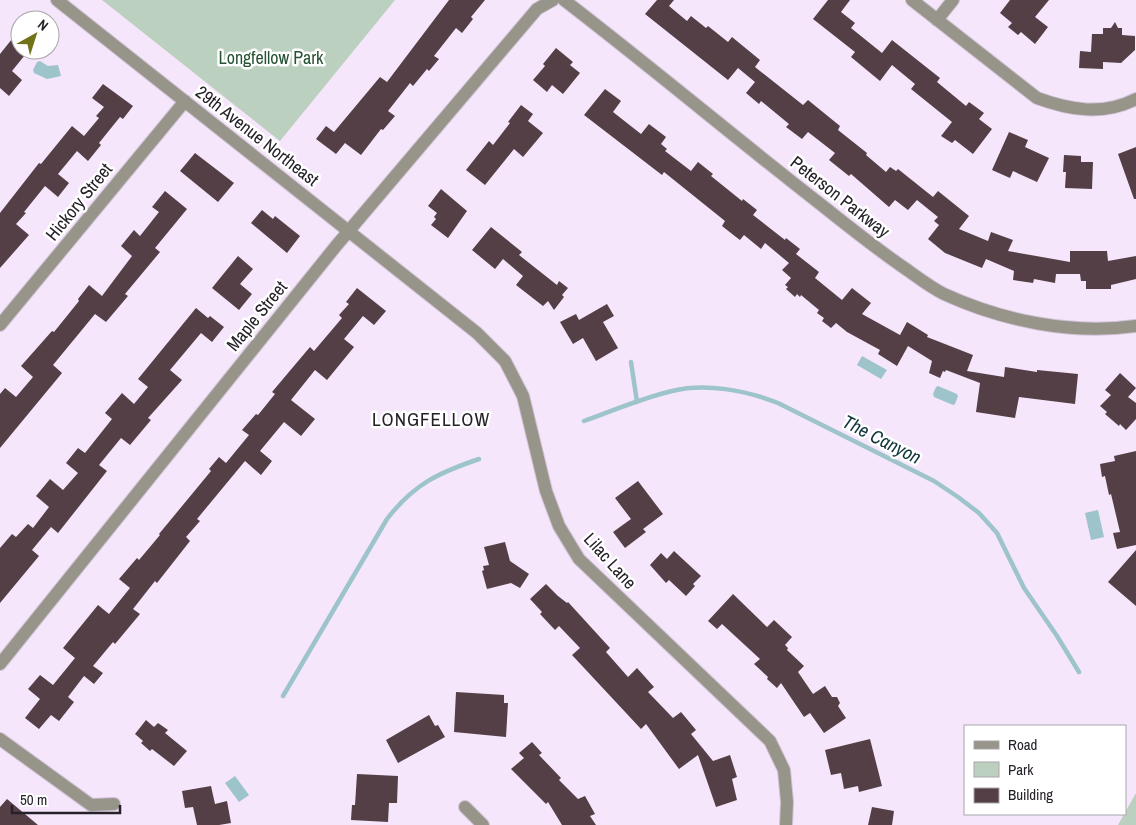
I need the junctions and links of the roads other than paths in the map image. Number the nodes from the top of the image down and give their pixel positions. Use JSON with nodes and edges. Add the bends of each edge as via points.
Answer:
{"nodes":[{"id":1,"x":57,"y":0,"type":"edge"},
{"id":2,"x":553,"y":0,"type":"edge"},
{"id":3,"x":564,"y":0,"type":"edge"},
{"id":4,"x":912,"y":0,"type":"edge"},
{"id":5,"x":953,"y":0,"type":"edge"},
{"id":6,"x":937,"y":20,"type":"junction"},
{"id":7,"x":1136,"y":99,"type":"edge"},
{"id":8,"x":185,"y":101,"type":"junction"},
{"id":9,"x":349,"y":231,"type":"junction"},
{"id":10,"x":434,"y":299,"type":"joint"},
{"id":11,"x":0,"y":325,"type":"edge"},
{"id":12,"x":1136,"y":326,"type":"edge"},
{"id":13,"x":0,"y":664,"type":"edge"},
{"id":14,"x":0,"y":739,"type":"edge"},
{"id":15,"x":114,"y":804,"type":"dead end"},
{"id":16,"x":465,"y":808,"type":"dead end"},
{"id":17,"x":482,"y":825,"type":"edge"},
{"id":18,"x":786,"y":825,"type":"edge"}],
"edges":[{"from":1,"to":8,"type":"street","name":"29th Avenue Northeast"},
{"from":2,"to":9,"type":"street","name":"Maple Street","via":[[537,9]]},
{"from":3,"to":12,"type":"street","name":"Peterson Parkway","via":[[876,248],[942,293],[979,309],[1046,325]]},
{"from":4,"to":6,"type":"street"},
{"from":5,"to":6,"type":"street"},
{"from":6,"to":7,"type":"street","via":[[1037,98],[1083,110],[1108,108]]},
{"from":8,"to":9,"type":"street","name":"29th Avenue Northeast"},
{"from":8,"to":11,"type":"street","name":"Hickory Street"},
{"from":9,"to":10,"type":"street","name":"29th Avenue Northeast"},
{"from":9,"to":13,"type":"street","name":"Maple Street"},
{"from":10,"to":18,"type":"street","name":"Lilac Lane","via":[[477,333],[505,361],[522,396],[549,500],[559,526],[579,559],[770,741],[784,770]]},
{"from":14,"to":15,"type":"street","via":[[91,806]]},
{"from":16,"to":17,"type":"street"}]}
